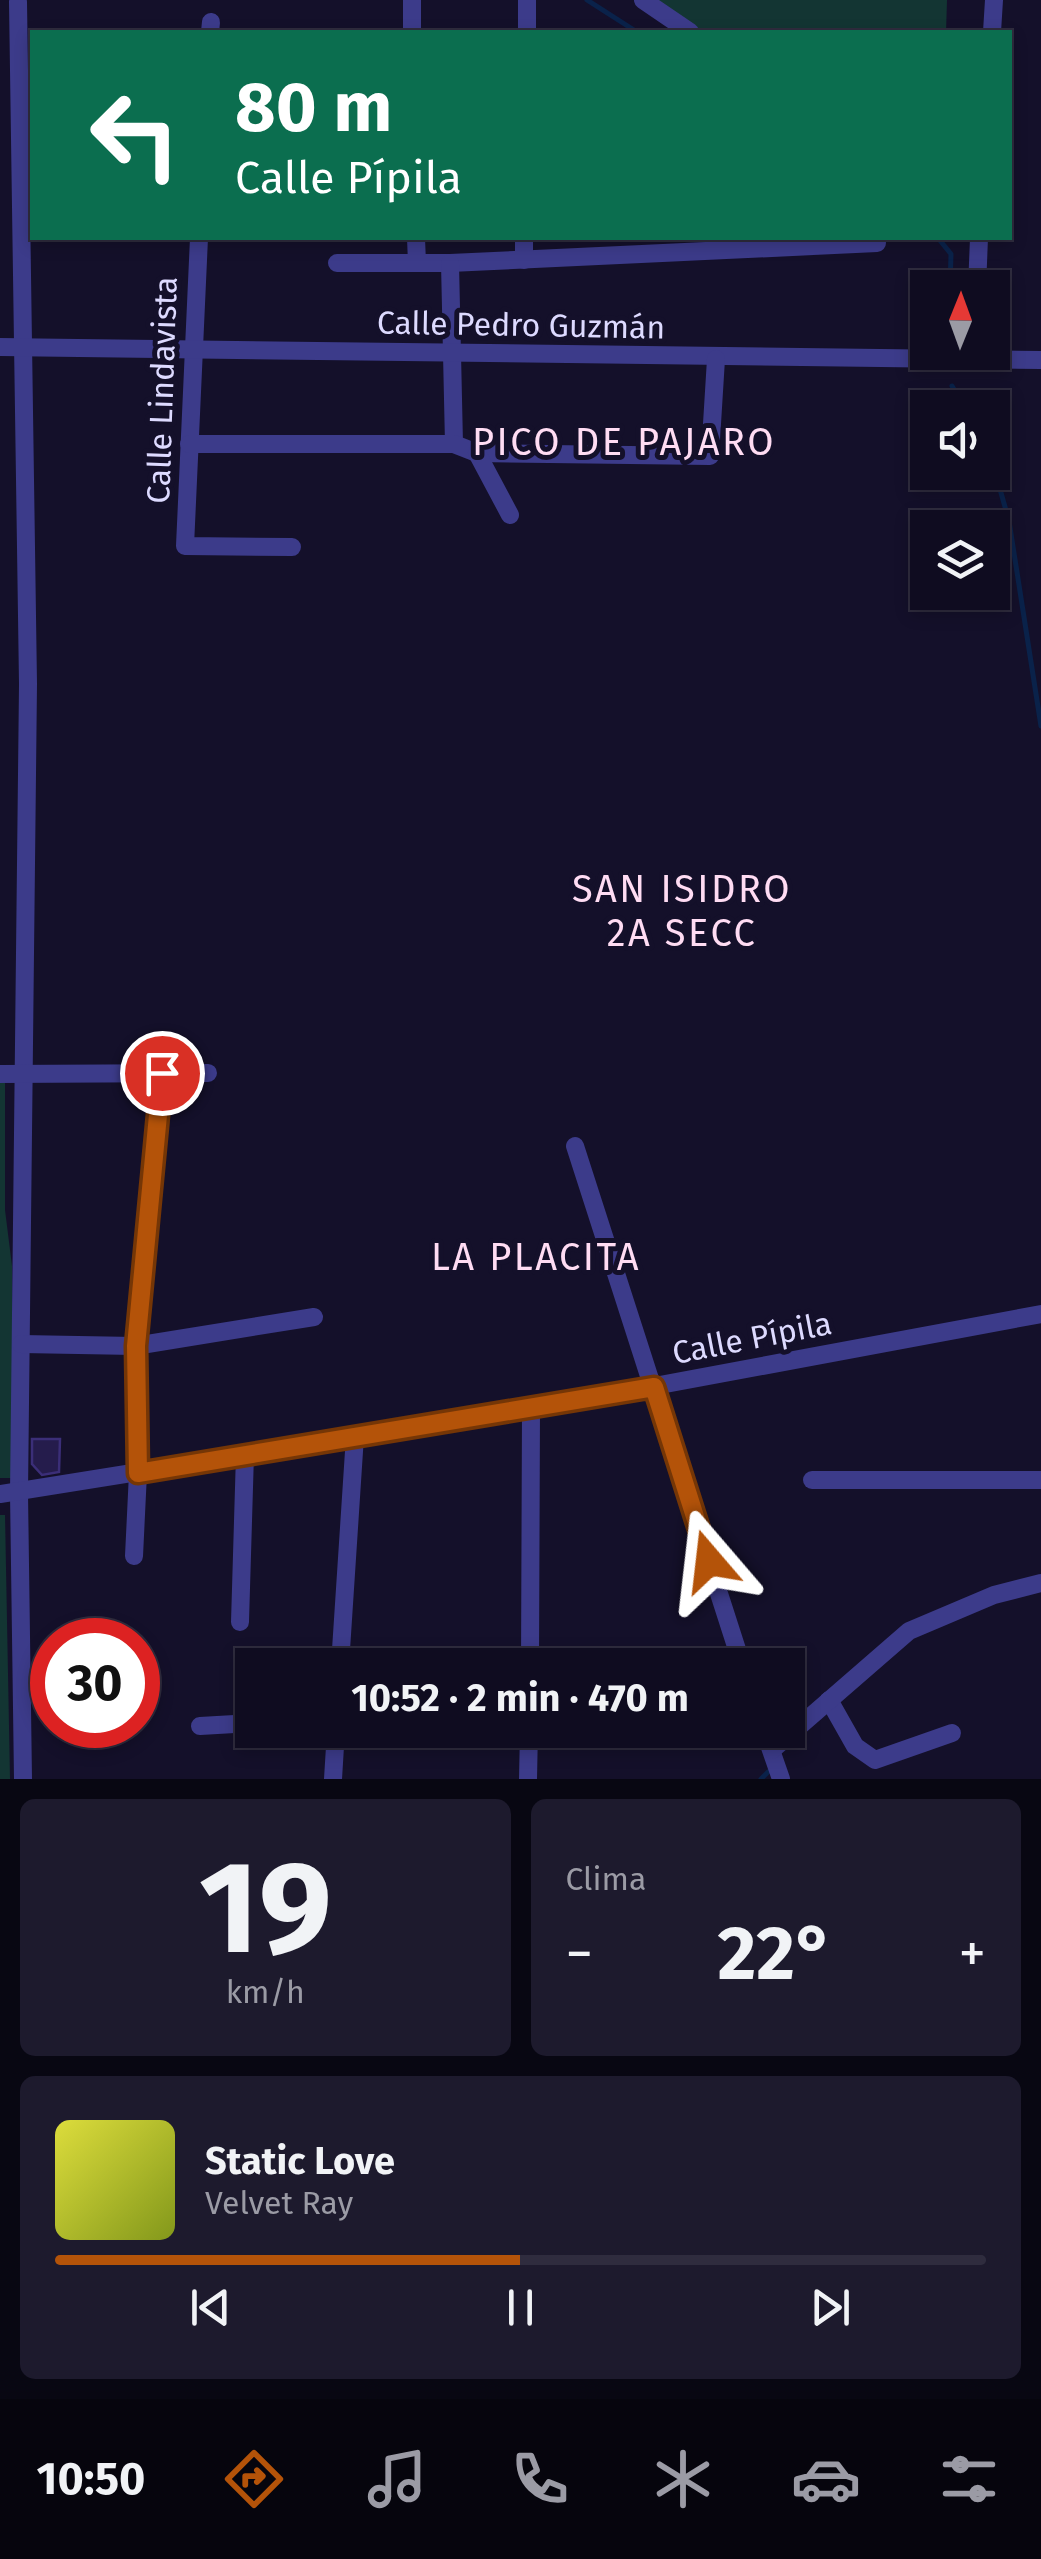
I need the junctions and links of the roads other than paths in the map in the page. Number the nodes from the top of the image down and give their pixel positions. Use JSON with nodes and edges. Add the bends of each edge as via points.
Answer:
{"nodes":[{"id":1,"x":412,"y":0,"type":"edge"},
{"id":2,"x":527,"y":0,"type":"edge"},
{"id":3,"x":643,"y":0,"type":"edge"},
{"id":4,"x":994,"y":0,"type":"edge"},
{"id":5,"x":18,"y":2,"type":"edge"},
{"id":6,"x":412,"y":30,"type":"edge"},
{"id":7,"x":526,"y":30,"type":"edge"},
{"id":8,"x":687,"y":30,"type":"edge"},
{"id":9,"x":992,"y":30,"type":"edge"},
{"id":10,"x":26,"y":206,"type":"edge"},
{"id":11,"x":199,"y":240,"type":"edge"},
{"id":12,"x":416,"y":240,"type":"edge"},
{"id":13,"x":524,"y":240,"type":"edge"},
{"id":14,"x":979,"y":240,"type":"edge"},
{"id":15,"x":877,"y":243,"type":"dead end"},
{"id":16,"x":646,"y":246,"type":"edge"},
{"id":17,"x":524,"y":260,"type":"junction"},
{"id":18,"x":337,"y":263,"type":"dead end"},
{"id":19,"x":416,"y":263,"type":"junction"},
{"id":20,"x":450,"y":263,"type":"junction"},
{"id":21,"x":978,"y":270,"type":"edge"},
{"id":22,"x":0,"y":347,"type":"edge"},
{"id":23,"x":22,"y":348,"type":"junction"},
{"id":24,"x":192,"y":348,"type":"junction"},
{"id":25,"x":450,"y":354,"type":"junction"},
{"id":26,"x":910,"y":357,"type":"edge"},
{"id":27,"x":1010,"y":358,"type":"edge"},
{"id":28,"x":716,"y":359,"type":"junction"},
{"id":29,"x":1041,"y":360,"type":"edge"},
{"id":30,"x":189,"y":444,"type":"junction"},
{"id":31,"x":454,"y":444,"type":"junction"},
{"id":32,"x":477,"y":454,"type":"junction"},
{"id":33,"x":510,"y":515,"type":"dead end"},
{"id":34,"x":292,"y":547,"type":"dead end"},
{"id":35,"x":162,"y":1073,"type":"junction"},
{"id":36,"x":208,"y":1073,"type":"dead end"},
{"id":37,"x":0,"y":1074,"type":"edge"},
{"id":38,"x":24,"y":1074,"type":"junction"},
{"id":39,"x":574,"y":1146,"type":"dead end"},
{"id":40,"x":1041,"y":1314,"type":"edge"},
{"id":41,"x":314,"y":1316,"type":"dead end"},
{"id":42,"x":21,"y":1344,"type":"junction"},
{"id":43,"x":136,"y":1346,"type":"junction"},
{"id":44,"x":654,"y":1387,"type":"junction"},
{"id":45,"x":531,"y":1408,"type":"junction"},
{"id":46,"x":355,"y":1436,"type":"junction"},
{"id":47,"x":245,"y":1454,"type":"junction"},
{"id":48,"x":138,"y":1473,"type":"junction"},
{"id":49,"x":812,"y":1480,"type":"dead end"},
{"id":50,"x":1041,"y":1480,"type":"edge"},
{"id":51,"x":9,"y":1494,"type":"edge"},
{"id":52,"x":134,"y":1556,"type":"dead end"},
{"id":53,"x":1041,"y":1583,"type":"edge"},
{"id":54,"x":240,"y":1622,"type":"dead end"},
{"id":55,"x":341,"y":1648,"type":"edge"},
{"id":56,"x":530,"y":1648,"type":"edge"},
{"id":57,"x":737,"y":1648,"type":"edge"},
{"id":58,"x":829,"y":1700,"type":"junction"},
{"id":59,"x":235,"y":1725,"type":"edge"},
{"id":60,"x":200,"y":1726,"type":"dead end"},
{"id":61,"x":952,"y":1733,"type":"dead end"},
{"id":62,"x":335,"y":1748,"type":"edge"},
{"id":63,"x":529,"y":1748,"type":"edge"},
{"id":64,"x":772,"y":1750,"type":"joint"},
{"id":65,"x":23,"y":1779,"type":"edge"},
{"id":66,"x":333,"y":1779,"type":"edge"},
{"id":67,"x":528,"y":1779,"type":"edge"},
{"id":68,"x":781,"y":1779,"type":"edge"}],
"edges":[{"from":1,"to":6,"type":"street"},
{"from":2,"to":7,"type":"street"},
{"from":3,"to":8,"type":"street"},
{"from":4,"to":9,"type":"street"},
{"from":5,"to":10,"type":"street"},
{"from":10,"to":23,"type":"street"},
{"from":11,"to":24,"type":"street","name":"Calle Lindavista"},
{"from":12,"to":19,"type":"street"},
{"from":13,"to":17,"type":"street"},
{"from":14,"to":21,"type":"street"},
{"from":15,"to":16,"type":"street"},
{"from":16,"to":17,"type":"street"},
{"from":17,"to":20,"type":"street"},
{"from":18,"to":19,"type":"street"},
{"from":19,"to":20,"type":"street"},
{"from":20,"to":25,"type":"street"},
{"from":22,"to":23,"type":"street","name":"Calle Pedro Guzmán"},
{"from":23,"to":24,"type":"street","name":"Calle Pedro Guzmán"},
{"from":23,"to":38,"type":"street","via":[[28,684]]},
{"from":24,"to":25,"type":"street","name":"Calle Pedro Guzmán"},
{"from":24,"to":30,"type":"street","name":"Calle Lindavista"},
{"from":25,"to":28,"type":"street","name":"Calle Pedro Guzmán"},
{"from":25,"to":31,"type":"street"},
{"from":26,"to":28,"type":"street","name":"Calle Pedro Guzmán"},
{"from":27,"to":29,"type":"street","name":"Calle Pedro Guzmán"},
{"from":28,"to":32,"type":"street","via":[[710,456]]},
{"from":30,"to":31,"type":"street"},
{"from":30,"to":34,"type":"street","name":"Calle Lindavista","via":[[185,546]]},
{"from":31,"to":32,"type":"street"},
{"from":32,"to":33,"type":"street"},
{"from":35,"to":36,"type":"street"},
{"from":35,"to":38,"type":"street"},
{"from":35,"to":43,"type":"street"},
{"from":37,"to":38,"type":"street"},
{"from":38,"to":42,"type":"street"},
{"from":39,"to":44,"type":"street"},
{"from":40,"to":44,"type":"street","name":"Calle Pípila"},
{"from":41,"to":43,"type":"street"},
{"from":42,"to":43,"type":"street"},
{"from":42,"to":51,"type":"street"},
{"from":43,"to":48,"type":"street"},
{"from":44,"to":45,"type":"street","name":"Calle Pípila"},
{"from":44,"to":57,"type":"street"},
{"from":45,"to":46,"type":"street","name":"Calle Pípila"},
{"from":45,"to":56,"type":"street"},
{"from":46,"to":47,"type":"street","name":"Calle Pípila"},
{"from":46,"to":55,"type":"street"},
{"from":47,"to":48,"type":"street","name":"Calle Pípila"},
{"from":47,"to":54,"type":"street"},
{"from":48,"to":51,"type":"street","name":"Calle Pípila"},
{"from":48,"to":52,"type":"street"},
{"from":49,"to":50,"type":"street"},
{"from":51,"to":65,"type":"street"},
{"from":53,"to":58,"type":"street","via":[[994,1594],[908,1631]]},
{"from":58,"to":61,"type":"street","via":[[855,1746],[875,1760]]},
{"from":58,"to":64,"type":"street"},
{"from":59,"to":60,"type":"street"},
{"from":62,"to":66,"type":"street"},
{"from":63,"to":67,"type":"street"},
{"from":64,"to":68,"type":"street"}]}
